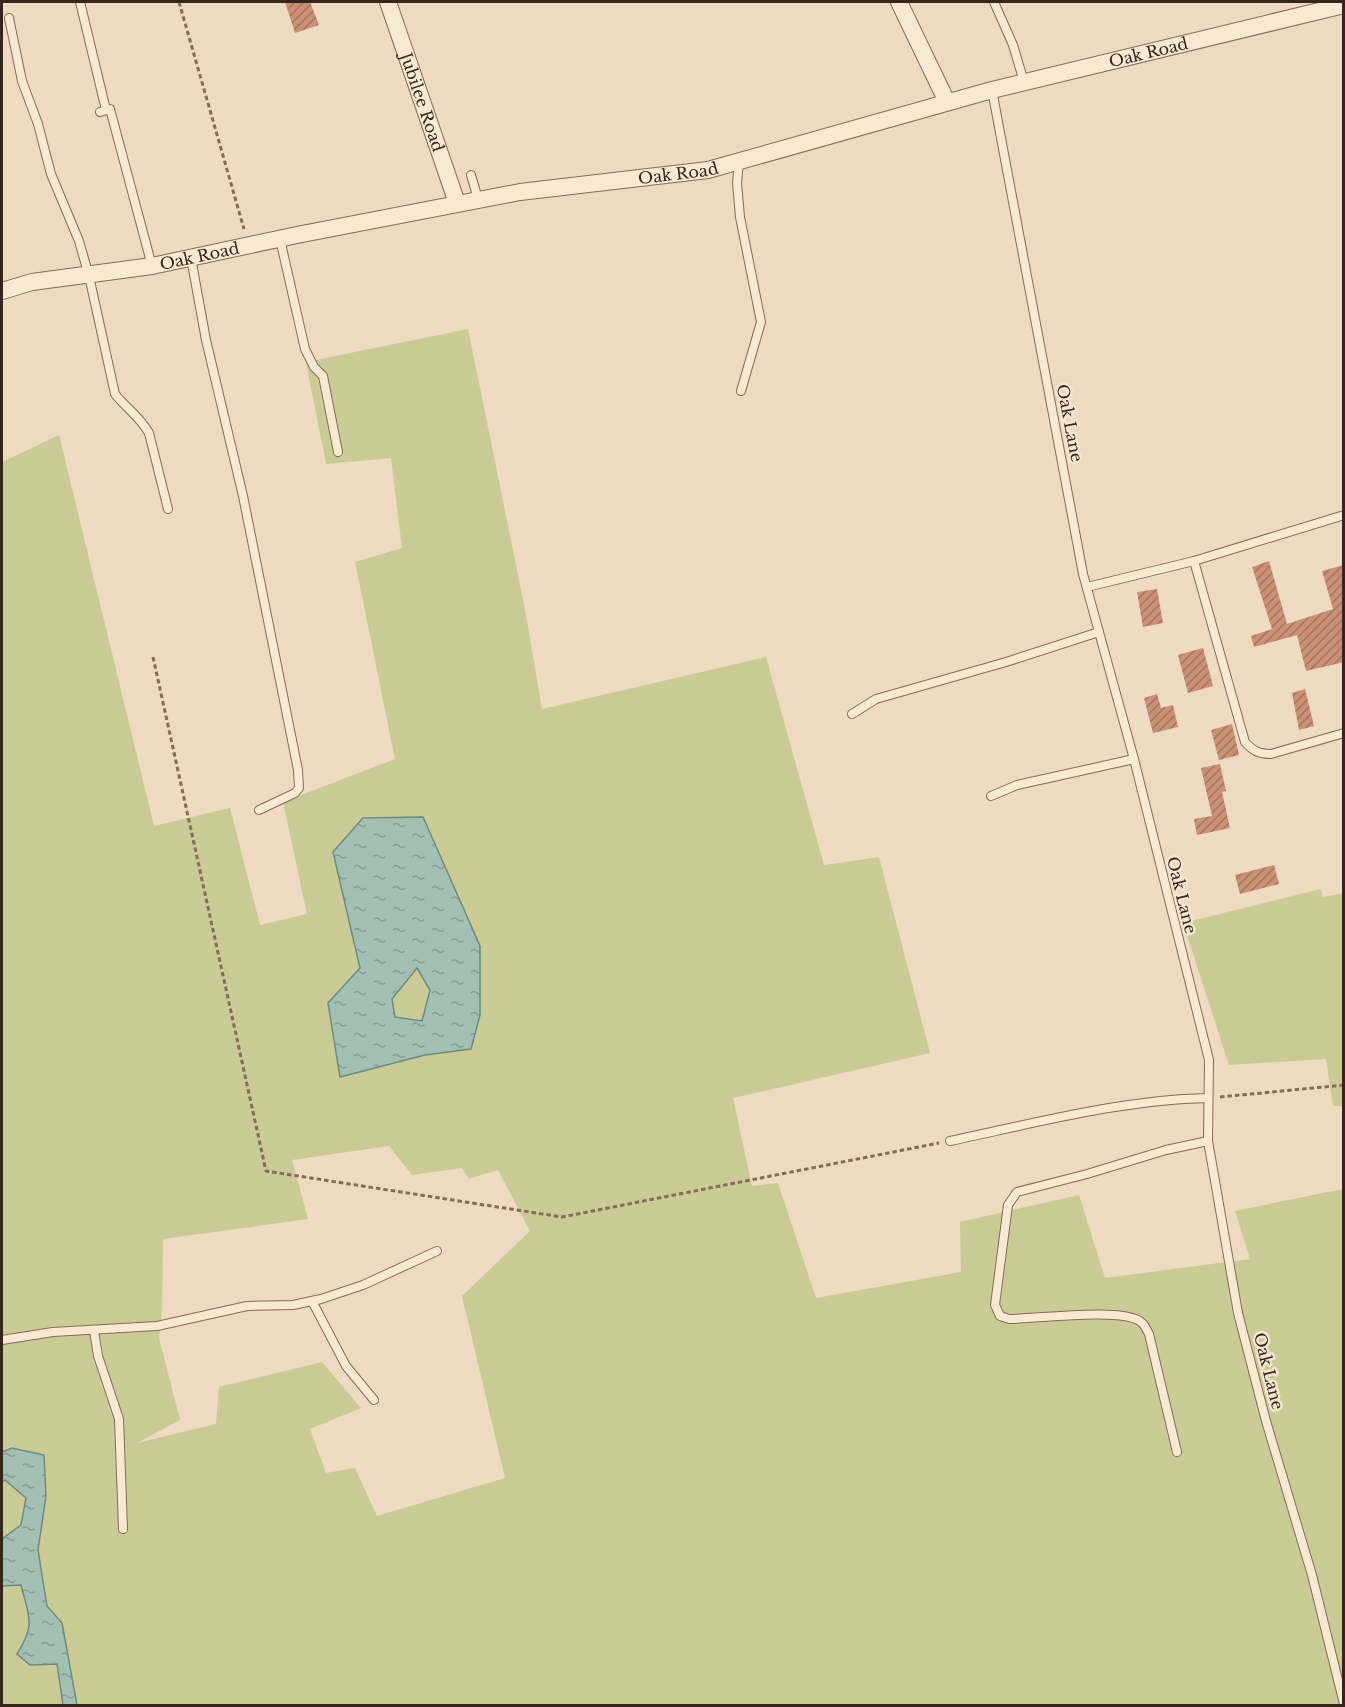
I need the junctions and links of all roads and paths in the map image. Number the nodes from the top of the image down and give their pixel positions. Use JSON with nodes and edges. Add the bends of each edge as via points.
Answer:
{"nodes":[{"id":1,"x":80,"y":2,"type":"edge"},
{"id":2,"x":179,"y":2,"type":"edge"},
{"id":3,"x":388,"y":2,"type":"edge"},
{"id":4,"x":899,"y":2,"type":"edge"},
{"id":5,"x":993,"y":2,"type":"edge"},
{"id":6,"x":1344,"y":5,"type":"edge"},
{"id":7,"x":9,"y":18,"type":"dead end"},
{"id":8,"x":1024,"y":82,"type":"junction"},
{"id":9,"x":992,"y":90,"type":"junction"},
{"id":10,"x":947,"y":102,"type":"junction"},
{"id":11,"x":739,"y":161,"type":"junction"},
{"id":12,"x":471,"y":175,"type":"dead end"},
{"id":13,"x":478,"y":199,"type":"junction"},
{"id":14,"x":457,"y":203,"type":"junction"},
{"id":15,"x":280,"y":239,"type":"junction"},
{"id":16,"x":249,"y":246,"type":"junction"},
{"id":17,"x":191,"y":258,"type":"junction"},
{"id":18,"x":152,"y":267,"type":"junction"},
{"id":19,"x":89,"y":276,"type":"junction"},
{"id":20,"x":2,"y":291,"type":"edge"},
{"id":21,"x":741,"y":391,"type":"dead end"},
{"id":22,"x":338,"y":452,"type":"dead end"},
{"id":23,"x":168,"y":509,"type":"dead end"},
{"id":24,"x":1344,"y":515,"type":"edge"},
{"id":25,"x":1194,"y":561,"type":"junction"},
{"id":26,"x":1087,"y":587,"type":"junction"},
{"id":27,"x":1099,"y":632,"type":"junction"},
{"id":28,"x":153,"y":657,"type":"dead end"},
{"id":29,"x":852,"y":714,"type":"dead end"},
{"id":30,"x":1344,"y":733,"type":"edge"},
{"id":31,"x":1134,"y":759,"type":"junction"},
{"id":32,"x":991,"y":796,"type":"dead end"},
{"id":33,"x":260,"y":810,"type":"dead end"},
{"id":34,"x":1344,"y":1085,"type":"edge"},
{"id":35,"x":1208,"y":1098,"type":"junction"},
{"id":36,"x":950,"y":1140,"type":"joint"},
{"id":37,"x":1208,"y":1140,"type":"junction"},
{"id":38,"x":437,"y":1251,"type":"dead end"},
{"id":39,"x":312,"y":1301,"type":"junction"},
{"id":40,"x":94,"y":1331,"type":"junction"},
{"id":41,"x":2,"y":1340,"type":"edge"},
{"id":42,"x":374,"y":1400,"type":"dead end"},
{"id":43,"x":1177,"y":1452,"type":"dead end"},
{"id":44,"x":123,"y":1529,"type":"dead end"},
{"id":45,"x":1344,"y":1704,"type":"edge"}],
"edges":[{"from":1,"to":18,"type":"lane","via":[[103,111],[110,109]]},
{"from":2,"to":16,"type":"path"},
{"from":3,"to":14,"type":"street","name":"Jubilee Road"},
{"from":4,"to":10,"type":"street"},
{"from":5,"to":8,"type":"lane","via":[[1013,45]]},
{"from":6,"to":8,"type":"street","name":"Oak Road"},
{"from":7,"to":19,"type":"lane","via":[[22,81]]},
{"from":8,"to":9,"type":"street","name":"Oak Road"},
{"from":9,"to":10,"type":"street","name":"Oak Road"},
{"from":9,"to":26,"type":"lane","name":"Oak Lane"},
{"from":10,"to":11,"type":"street","name":"Oak Road"},
{"from":11,"to":13,"type":"street","name":"Oak Road","via":[[708,170]]},
{"from":11,"to":21,"type":"lane","via":[[740,217],[761,322]]},
{"from":12,"to":13,"type":"lane"},
{"from":13,"to":14,"type":"street","name":"Oak Road"},
{"from":14,"to":15,"type":"street","name":"Oak Road"},
{"from":15,"to":16,"type":"street","name":"Oak Road"},
{"from":15,"to":22,"type":"lane","via":[[305,349],[323,376]]},
{"from":16,"to":17,"type":"street","name":"Oak Road"},
{"from":17,"to":18,"type":"street","name":"Oak Road"},
{"from":17,"to":33,"type":"lane","via":[[298,770],[295,793]]},
{"from":18,"to":19,"type":"street","name":"Oak Road"},
{"from":19,"to":20,"type":"street","name":"Oak Road","via":[[33,282]]},
{"from":19,"to":23,"type":"lane","via":[[115,394],[149,433]]},
{"from":24,"to":25,"type":"lane"},
{"from":25,"to":26,"type":"lane"},
{"from":25,"to":30,"type":"lane","via":[[1245,742],[1253,750],[1271,754]]},
{"from":26,"to":27,"type":"lane","name":"Oak Lane"},
{"from":27,"to":29,"type":"lane","via":[[876,699]]},
{"from":27,"to":31,"type":"lane","name":"Oak Lane"},
{"from":28,"to":36,"type":"path","via":[[266,1171],[562,1217]]},
{"from":31,"to":32,"type":"lane","via":[[1017,785]]},
{"from":31,"to":35,"type":"lane","name":"Oak Lane","via":[[1209,1060]]},
{"from":34,"to":35,"type":"path"},
{"from":35,"to":36,"type":"lane","via":[[1109,1108]]},
{"from":35,"to":37,"type":"lane","name":"Oak Lane"},
{"from":37,"to":43,"type":"lane","via":[[1017,1192],[1008,1205],[995,1305],[1000,1316],[1009,1319],[1104,1315],[1127,1316],[1141,1322],[1149,1334]]},
{"from":37,"to":45,"type":"lane","name":"Oak Lane","via":[[1238,1313]]},
{"from":38,"to":39,"type":"lane","via":[[363,1285]]},
{"from":39,"to":40,"type":"lane","via":[[248,1306],[157,1326]]},
{"from":39,"to":42,"type":"lane","via":[[346,1366]]},
{"from":40,"to":41,"type":"lane"},
{"from":40,"to":44,"type":"lane","via":[[119,1419]]}]}
